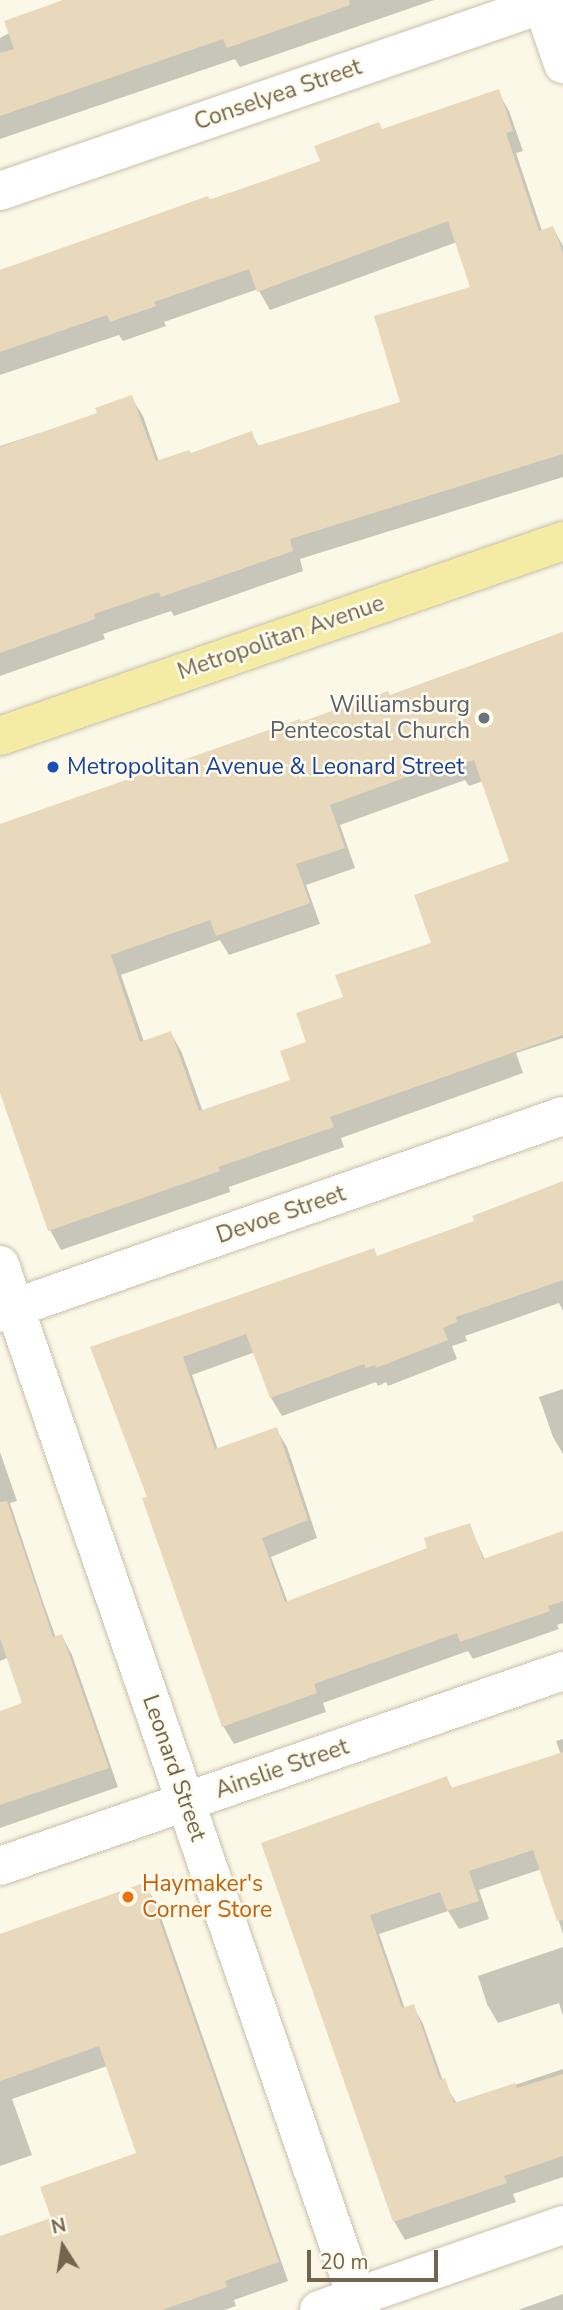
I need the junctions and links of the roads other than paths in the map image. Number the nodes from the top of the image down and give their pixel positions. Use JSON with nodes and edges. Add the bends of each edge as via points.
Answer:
{"nodes":[{"id":1,"x":546,"y":2,"type":"edge"},
{"id":2,"x":563,"y":64,"type":"edge"},
{"id":3,"x":0,"y":191,"type":"edge"},
{"id":4,"x":563,"y":541,"type":"edge"},
{"id":5,"x":0,"y":736,"type":"edge"},
{"id":6,"x":563,"y":1116,"type":"edge"},
{"id":7,"x":0,"y":1265,"type":"edge"},
{"id":8,"x":7,"y":1311,"type":"edge"},
{"id":9,"x":563,"y":1671,"type":"edge"},
{"id":10,"x":185,"y":1802,"type":"junction"},
{"id":11,"x":0,"y":1866,"type":"edge"},
{"id":12,"x":563,"y":2225,"type":"edge"},
{"id":13,"x":359,"y":2304,"type":"edge"},
{"id":14,"x":319,"y":2310,"type":"edge"}],
"edges":[{"from":1,"to":2,"type":"street"},
{"from":1,"to":3,"type":"street","name":"Conselyea Street"},
{"from":4,"to":5,"type":"main road","name":"Metropolitan Avenue"},
{"from":6,"to":8,"type":"street","name":"Devoe Street"},
{"from":7,"to":8,"type":"street","name":"Leonard Street"},
{"from":8,"to":10,"type":"street","name":"Leonard Street"},
{"from":9,"to":10,"type":"street","name":"Ainslie Street"},
{"from":10,"to":11,"type":"street","name":"Ainslie Street"},
{"from":10,"to":13,"type":"street","name":"Leonard Street"},
{"from":12,"to":13,"type":"street"},
{"from":13,"to":14,"type":"street"}]}
